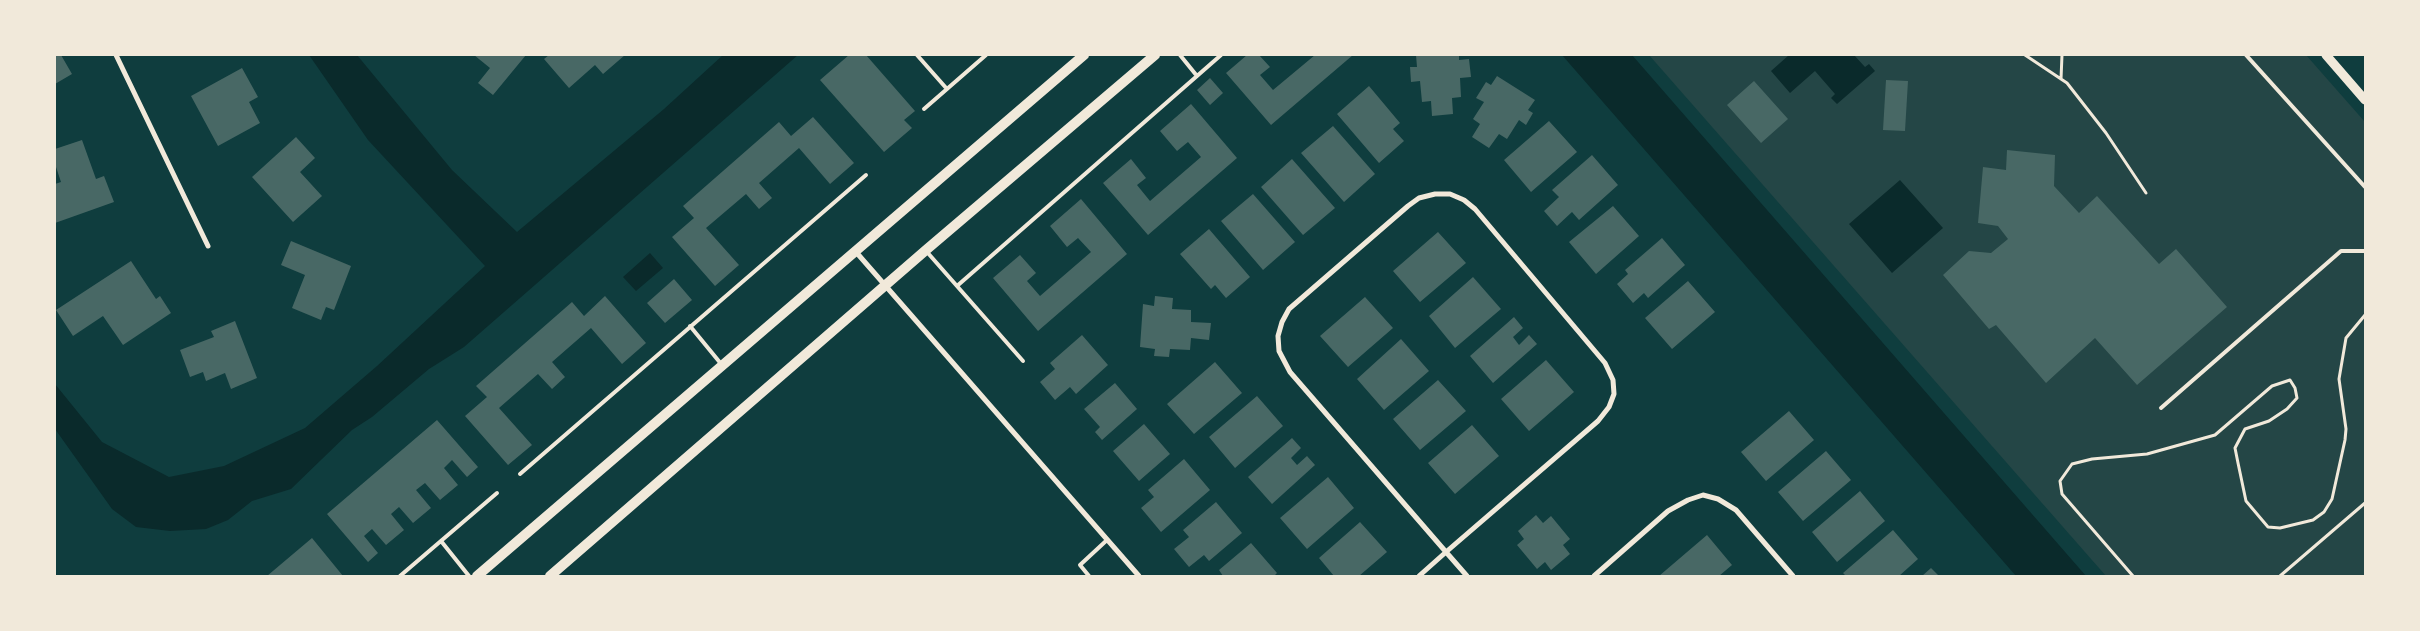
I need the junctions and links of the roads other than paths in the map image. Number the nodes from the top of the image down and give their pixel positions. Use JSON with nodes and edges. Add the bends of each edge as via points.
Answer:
{"nodes":[{"id":1,"x":116,"y":55,"type":"edge"},
{"id":2,"x":916,"y":55,"type":"edge"},
{"id":3,"x":986,"y":55,"type":"edge"},
{"id":4,"x":1084,"y":55,"type":"edge"},
{"id":5,"x":1156,"y":55,"type":"edge"},
{"id":6,"x":1180,"y":55,"type":"edge"},
{"id":7,"x":1221,"y":55,"type":"edge"},
{"id":8,"x":2246,"y":55,"type":"edge"},
{"id":9,"x":2326,"y":55,"type":"edge"},
{"id":10,"x":1197,"y":76,"type":"junction"},
{"id":11,"x":947,"y":89,"type":"junction"},
{"id":12,"x":2365,"y":100,"type":"edge"},
{"id":13,"x":924,"y":109,"type":"dead end"},
{"id":14,"x":866,"y":175,"type":"dead end"},
{"id":15,"x":2365,"y":187,"type":"edge"},
{"id":16,"x":208,"y":246,"type":"dead end"},
{"id":17,"x":926,"y":250,"type":"junction"},
{"id":18,"x":2365,"y":251,"type":"edge"},
{"id":19,"x":856,"y":252,"type":"junction"},
{"id":20,"x":885,"y":286,"type":"junction"},
{"id":21,"x":957,"y":286,"type":"junction"},
{"id":22,"x":690,"y":326,"type":"junction"},
{"id":23,"x":1023,"y":361,"type":"dead end"},
{"id":24,"x":722,"y":366,"type":"junction"},
{"id":25,"x":2161,"y":408,"type":"dead end"},
{"id":26,"x":520,"y":474,"type":"dead end"},
{"id":27,"x":497,"y":493,"type":"dead end"},
{"id":28,"x":1107,"y":540,"type":"junction"},
{"id":29,"x":441,"y":541,"type":"junction"},
{"id":30,"x":1446,"y":552,"type":"junction"},
{"id":31,"x":400,"y":576,"type":"edge"},
{"id":32,"x":469,"y":576,"type":"edge"},
{"id":33,"x":476,"y":576,"type":"edge"},
{"id":34,"x":550,"y":576,"type":"edge"},
{"id":35,"x":1089,"y":576,"type":"edge"},
{"id":36,"x":1139,"y":576,"type":"edge"},
{"id":37,"x":1419,"y":576,"type":"edge"},
{"id":38,"x":1466,"y":576,"type":"edge"},
{"id":39,"x":1594,"y":576,"type":"edge"},
{"id":40,"x":1793,"y":576,"type":"edge"}],
"edges":[{"from":1,"to":16,"type":"street"},
{"from":2,"to":11,"type":"lane"},
{"from":3,"to":11,"type":"lane"},
{"from":4,"to":19,"type":"main road"},
{"from":5,"to":17,"type":"main road"},
{"from":6,"to":10,"type":"lane"},
{"from":7,"to":10,"type":"lane"},
{"from":8,"to":15,"type":"lane"},
{"from":9,"to":12,"type":"street"},
{"from":10,"to":21,"type":"lane"},
{"from":11,"to":13,"type":"lane"},
{"from":14,"to":22,"type":"lane"},
{"from":17,"to":20,"type":"main road"},
{"from":17,"to":21,"type":"lane"},
{"from":18,"to":25,"type":"lane","via":[[2341,251]]},
{"from":19,"to":20,"type":"street"},
{"from":19,"to":24,"type":"main road"},
{"from":20,"to":28,"type":"street"},
{"from":20,"to":34,"type":"main road"},
{"from":21,"to":23,"type":"lane"},
{"from":22,"to":24,"type":"lane"},
{"from":22,"to":26,"type":"lane"},
{"from":24,"to":33,"type":"main road"},
{"from":27,"to":29,"type":"lane"},
{"from":28,"to":35,"type":"lane","via":[[1080,565]]},
{"from":28,"to":36,"type":"street"},
{"from":29,"to":31,"type":"lane"},
{"from":29,"to":32,"type":"lane"},
{"from":30,"to":30,"type":"street","via":[[1598,421],[1609,407],[1614,394],[1614,380],[1605,363],[1475,209],[1450,194],[1435,194],[1419,198],[1408,206],[1289,309],[1278,336],[1279,351],[1290,372]]},
{"from":30,"to":37,"type":"street"},
{"from":30,"to":38,"type":"street"},
{"from":39,"to":40,"type":"street","via":[[1668,512],[1703,495],[1718,499],[1736,510]]}]}
